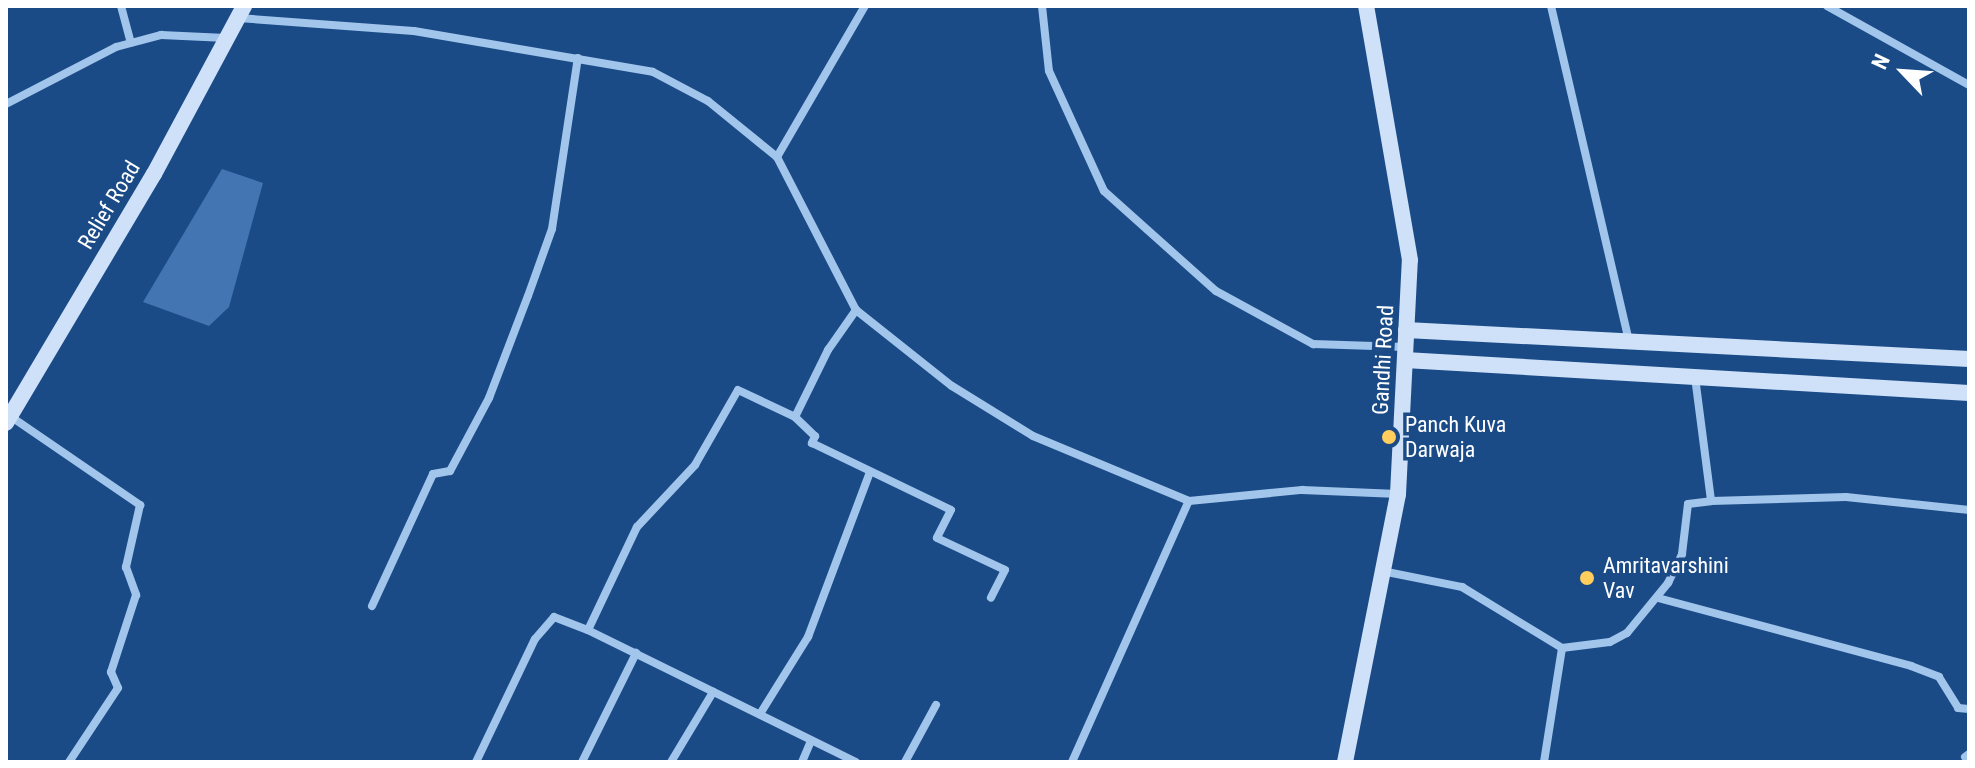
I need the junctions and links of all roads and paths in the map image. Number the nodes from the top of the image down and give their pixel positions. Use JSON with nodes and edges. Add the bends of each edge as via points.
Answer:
{"nodes":[{"id":1,"x":121,"y":6,"type":"edge"},
{"id":2,"x":865,"y":6,"type":"edge"},
{"id":3,"x":1042,"y":6,"type":"edge"},
{"id":4,"x":1366,"y":6,"type":"edge"},
{"id":5,"x":1551,"y":6,"type":"edge"},
{"id":6,"x":1827,"y":6,"type":"edge"},
{"id":7,"x":241,"y":12,"type":"edge"},
{"id":8,"x":227,"y":38,"type":"junction"},
{"id":9,"x":131,"y":43,"type":"junction"},
{"id":10,"x":578,"y":58,"type":"junction"},
{"id":11,"x":1969,"y":85,"type":"edge"},
{"id":12,"x":6,"y":104,"type":"edge"},
{"id":13,"x":777,"y":157,"type":"junction"},
{"id":14,"x":856,"y":310,"type":"junction"},
{"id":15,"x":1629,"y":342,"type":"junction"},
{"id":16,"x":1405,"y":345,"type":"junction"},
{"id":17,"x":1969,"y":359,"type":"edge"},
{"id":18,"x":1694,"y":374,"type":"junction"},
{"id":19,"x":1969,"y":393,"type":"edge"},
{"id":20,"x":795,"y":417,"type":"junction"},
{"id":21,"x":8,"y":419,"type":"edge"},
{"id":22,"x":870,"y":472,"type":"junction"},
{"id":23,"x":1398,"y":494,"type":"junction"},
{"id":24,"x":1189,"y":501,"type":"junction"},
{"id":25,"x":1711,"y":501,"type":"junction"},
{"id":26,"x":1969,"y":510,"type":"edge"},
{"id":27,"x":1382,"y":571,"type":"junction"},
{"id":28,"x":991,"y":598,"type":"dead end"},
{"id":29,"x":1658,"y":598,"type":"junction"},
{"id":30,"x":372,"y":606,"type":"dead end"},
{"id":31,"x":588,"y":630,"type":"junction"},
{"id":32,"x":1562,"y":648,"type":"junction"},
{"id":33,"x":636,"y":653,"type":"junction"},
{"id":34,"x":713,"y":692,"type":"junction"},
{"id":35,"x":936,"y":705,"type":"dead end"},
{"id":36,"x":1969,"y":709,"type":"edge"},
{"id":37,"x":760,"y":714,"type":"junction"},
{"id":38,"x":811,"y":741,"type":"junction"},
{"id":39,"x":69,"y":762,"type":"edge"},
{"id":40,"x":476,"y":762,"type":"edge"},
{"id":41,"x":582,"y":762,"type":"edge"},
{"id":42,"x":671,"y":762,"type":"edge"},
{"id":43,"x":802,"y":762,"type":"edge"},
{"id":44,"x":856,"y":762,"type":"edge"},
{"id":45,"x":905,"y":762,"type":"edge"},
{"id":46,"x":1072,"y":762,"type":"edge"},
{"id":47,"x":1345,"y":762,"type":"edge"},
{"id":48,"x":1544,"y":762,"type":"edge"}],
"edges":[{"from":1,"to":9,"type":"street"},
{"from":2,"to":13,"type":"street"},
{"from":3,"to":16,"type":"street","via":[[1049,71],[1104,191],[1216,291],[1313,344]]},
{"from":4,"to":16,"type":"main road","name":"Gandhi Road","via":[[1410,260]]},
{"from":5,"to":15,"type":"street"},
{"from":6,"to":11,"type":"street"},
{"from":7,"to":8,"type":"main road","name":"Relief Road"},
{"from":7,"to":10,"type":"street","via":[[414,31]]},
{"from":8,"to":9,"type":"street","via":[[161,35]]},
{"from":8,"to":21,"type":"main road","name":"Relief Road"},
{"from":9,"to":12,"type":"street"},
{"from":10,"to":13,"type":"street","via":[[653,72],[708,101]]},
{"from":10,"to":30,"type":"street","via":[[552,229],[528,296],[489,398],[450,471],[433,474]]},
{"from":13,"to":14,"type":"street"},
{"from":14,"to":20,"type":"street","via":[[828,350]]},
{"from":14,"to":24,"type":"street","via":[[952,386],[1033,436]]},
{"from":15,"to":16,"type":"main road"},
{"from":15,"to":17,"type":"main road"},
{"from":16,"to":18,"type":"main road"},
{"from":16,"to":23,"type":"main road","name":"Gandhi Road"},
{"from":18,"to":19,"type":"main road"},
{"from":18,"to":25,"type":"street"},
{"from":20,"to":22,"type":"street","via":[[815,436],[812,443]]},
{"from":20,"to":31,"type":"street","via":[[738,390],[695,465],[637,527]]},
{"from":21,"to":39,"type":"street","via":[[140,505],[126,567],[136,595],[111,672],[118,688]]},
{"from":22,"to":28,"type":"street","via":[[951,510],[937,538],[1005,570]]},
{"from":22,"to":37,"type":"street","via":[[808,637]]},
{"from":23,"to":24,"type":"street","via":[[1302,490]]},
{"from":23,"to":27,"type":"main road","name":"Gandhi Road"},
{"from":24,"to":46,"type":"street"},
{"from":25,"to":26,"type":"street","via":[[1846,497]]},
{"from":25,"to":29,"type":"street","via":[[1688,504],[1682,554]]},
{"from":27,"to":32,"type":"street","via":[[1462,587]]},
{"from":27,"to":47,"type":"main road","name":"Gandhi Road"},
{"from":29,"to":32,"type":"street","via":[[1610,642]]},
{"from":29,"to":36,"type":"street","via":[[1911,666],[1939,677],[1958,708]]},
{"from":31,"to":33,"type":"street"},
{"from":31,"to":40,"type":"street","via":[[554,617],[535,639]]},
{"from":32,"to":48,"type":"street"},
{"from":33,"to":34,"type":"street"},
{"from":33,"to":41,"type":"street"},
{"from":34,"to":37,"type":"street"},
{"from":34,"to":42,"type":"street"},
{"from":35,"to":45,"type":"street"},
{"from":37,"to":38,"type":"street"},
{"from":38,"to":43,"type":"street"},
{"from":38,"to":44,"type":"street"}]}
